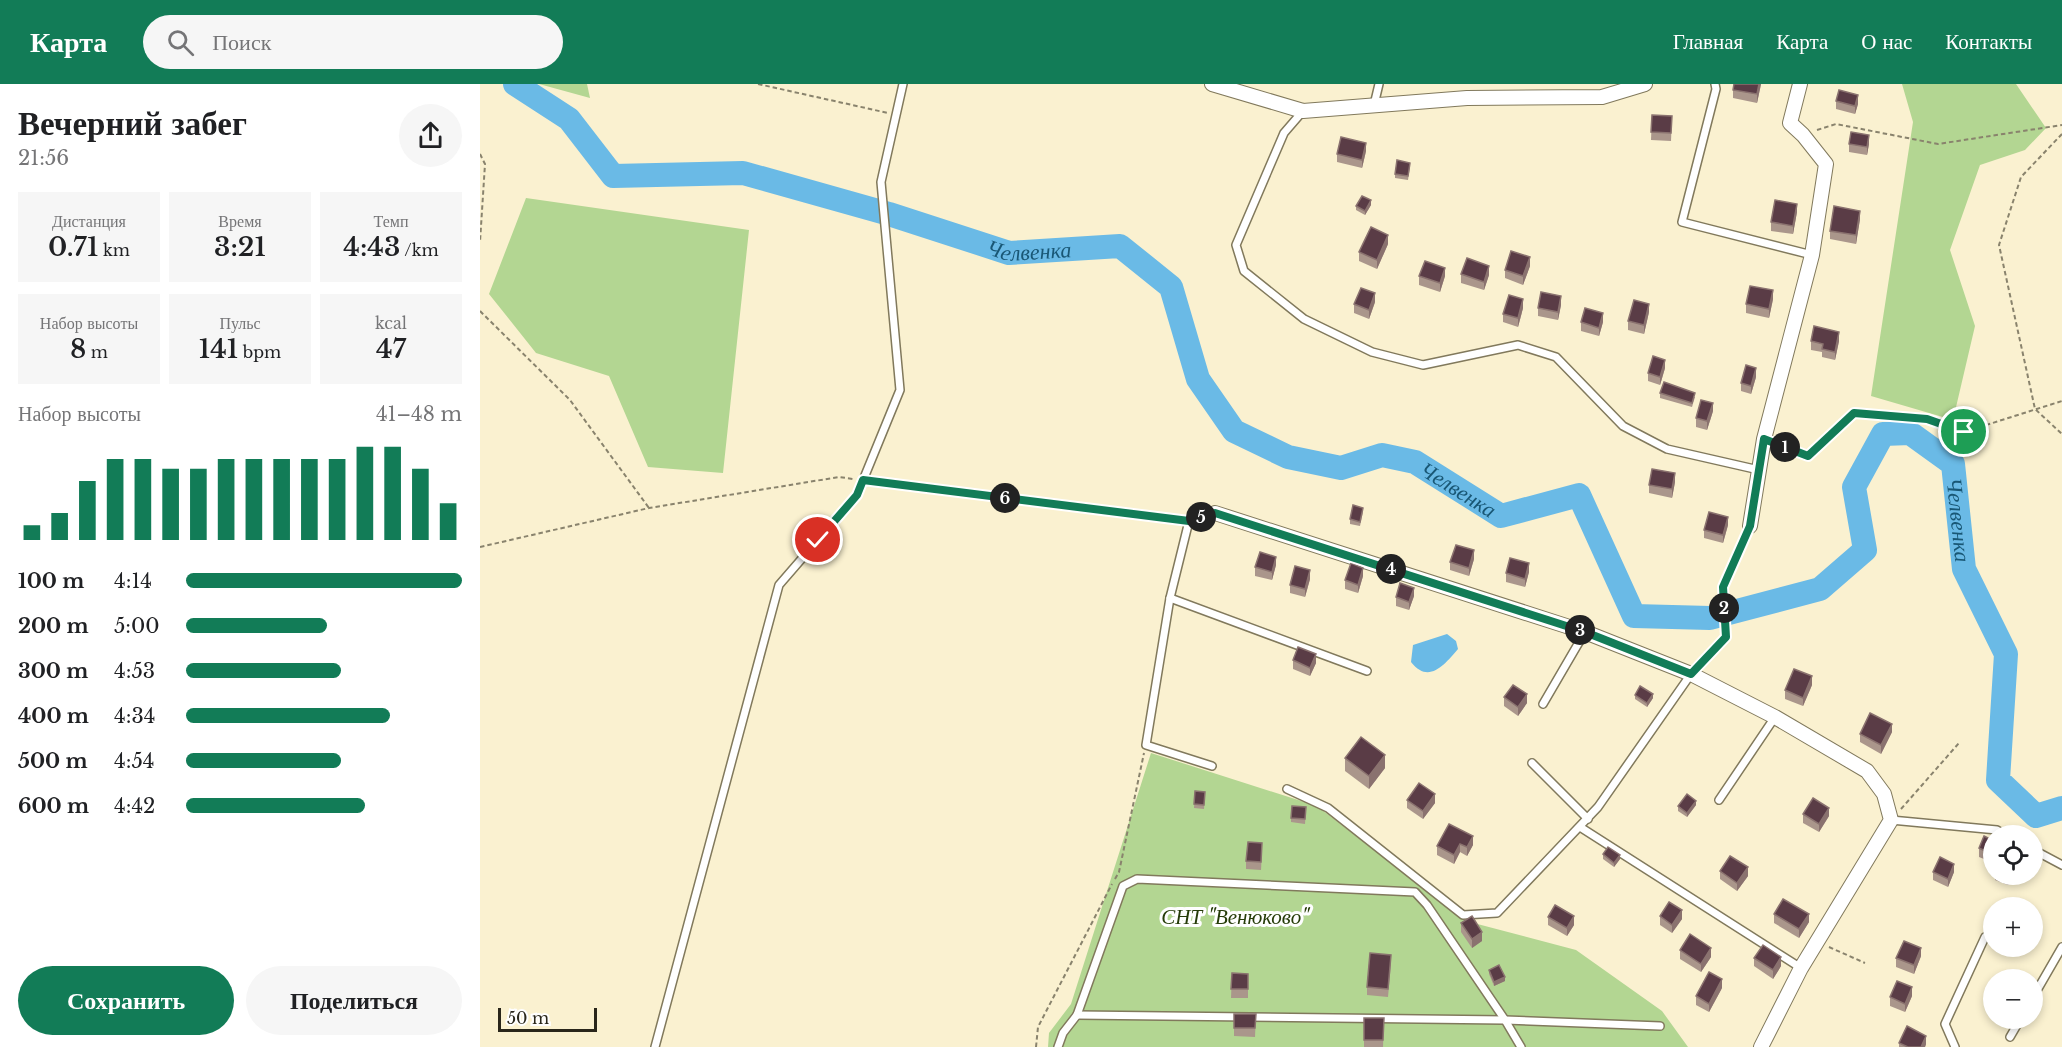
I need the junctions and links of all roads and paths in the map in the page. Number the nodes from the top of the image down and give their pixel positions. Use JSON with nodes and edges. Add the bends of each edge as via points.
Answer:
{"nodes":[{"id":1,"x":758,"y":84,"type":"edge"},
{"id":2,"x":903,"y":84,"type":"edge"},
{"id":3,"x":1212,"y":84,"type":"edge"},
{"id":4,"x":1379,"y":84,"type":"edge"},
{"id":5,"x":1645,"y":84,"type":"edge"},
{"id":6,"x":1715,"y":84,"type":"edge"},
{"id":7,"x":1800,"y":84,"type":"edge"},
{"id":8,"x":1374,"y":105,"type":"junction"},
{"id":9,"x":1303,"y":111,"type":"junction"},
{"id":10,"x":896,"y":116,"type":"junction"},
{"id":11,"x":2062,"y":125,"type":"edge"},
{"id":12,"x":2062,"y":134,"type":"edge"},
{"id":13,"x":1803,"y":135,"type":"junction"},
{"id":14,"x":480,"y":154,"type":"edge"},
{"id":15,"x":480,"y":242,"type":"edge"},
{"id":16,"x":1812,"y":255,"type":"junction"},
{"id":17,"x":480,"y":311,"type":"edge"},
{"id":18,"x":2062,"y":401,"type":"edge"},
{"id":19,"x":2035,"y":409,"type":"junction"},
{"id":20,"x":2062,"y":434,"type":"edge"},
{"id":21,"x":1764,"y":439,"type":"junction"},
{"id":22,"x":1760,"y":470,"type":"junction"},
{"id":23,"x":863,"y":480,"type":"junction"},
{"id":24,"x":649,"y":508,"type":"junction"},
{"id":25,"x":1215,"y":513,"type":"joint"},
{"id":26,"x":1189,"y":521,"type":"junction"},
{"id":27,"x":1750,"y":526,"type":"joint"},
{"id":28,"x":480,"y":547,"type":"edge"},
{"id":29,"x":1170,"y":598,"type":"junction"},
{"id":30,"x":1585,"y":632,"type":"junction"},
{"id":31,"x":1367,"y":671,"type":"dead end"},
{"id":32,"x":1691,"y":674,"type":"junction"},
{"id":33,"x":1543,"y":704,"type":"dead end"},
{"id":34,"x":1775,"y":717,"type":"junction"},
{"id":35,"x":1959,"y":743,"type":"dead end"},
{"id":36,"x":1146,"y":745,"type":"junction"},
{"id":37,"x":1532,"y":763,"type":"dead end"},
{"id":38,"x":1212,"y":766,"type":"dead end"},
{"id":39,"x":1287,"y":789,"type":"dead end"},
{"id":40,"x":1719,"y":800,"type":"dead end"},
{"id":41,"x":1588,"y":819,"type":"junction"},
{"id":42,"x":1891,"y":820,"type":"junction"},
{"id":43,"x":1580,"y":827,"type":"junction"},
{"id":44,"x":1983,"y":829,"type":"edge"},
{"id":45,"x":2043,"y":855,"type":"edge"},
{"id":46,"x":2062,"y":865,"type":"edge"},
{"id":47,"x":1983,"y":941,"type":"edge"},
{"id":48,"x":1818,"y":943,"type":"junction"},
{"id":49,"x":2062,"y":947,"type":"edge"},
{"id":50,"x":1865,"y":963,"type":"dead end"},
{"id":51,"x":1801,"y":968,"type":"junction"},
{"id":52,"x":2043,"y":980,"type":"edge"},
{"id":53,"x":1077,"y":1014,"type":"junction"},
{"id":54,"x":1505,"y":1020,"type":"junction"},
{"id":55,"x":1660,"y":1026,"type":"dead end"},
{"id":56,"x":2015,"y":1029,"type":"edge"},
{"id":57,"x":2010,"y":1037,"type":"dead end"},
{"id":58,"x":655,"y":1047,"type":"edge"},
{"id":59,"x":1035,"y":1047,"type":"edge"},
{"id":60,"x":1058,"y":1047,"type":"edge"},
{"id":61,"x":1521,"y":1047,"type":"edge"},
{"id":62,"x":1761,"y":1047,"type":"edge"},
{"id":63,"x":1955,"y":1047,"type":"edge"}],
"edges":[{"from":1,"to":10,"type":"path"},
{"from":2,"to":10,"type":"lane"},
{"from":3,"to":9,"type":"street"},
{"from":4,"to":8,"type":"lane"},
{"from":5,"to":8,"type":"street","via":[[1602,97],[1467,98]]},
{"from":6,"to":16,"type":"lane","via":[[1682,222]]},
{"from":7,"to":13,"type":"street","via":[[1790,123]]},
{"from":8,"to":9,"type":"street"},
{"from":9,"to":22,"type":"lane","via":[[1284,134],[1236,245],[1244,271],[1304,319],[1372,352],[1423,365],[1518,345],[1556,357],[1623,426],[1667,449]]},
{"from":10,"to":23,"type":"lane","via":[[881,182],[900,390]]},
{"from":11,"to":13,"type":"path","via":[[1938,144],[1836,124]]},
{"from":12,"to":19,"type":"path","via":[[2021,177],[1999,245]]},
{"from":13,"to":16,"type":"street","via":[[1826,164]]},
{"from":14,"to":15,"type":"path","via":[[485,164]]},
{"from":16,"to":21,"type":"street"},
{"from":17,"to":24,"type":"path","via":[[570,400]]},
{"from":18,"to":19,"type":"path"},
{"from":19,"to":20,"type":"path"},
{"from":19,"to":21,"type":"path","via":[[1964,432],[1927,419],[1854,413],[1808,456]]},
{"from":21,"to":22,"type":"street"},
{"from":22,"to":27,"type":"street"},
{"from":23,"to":24,"type":"path","via":[[839,477]]},
{"from":23,"to":26,"type":"path"},
{"from":23,"to":58,"type":"lane","via":[[857,495],[779,585]]},
{"from":24,"to":28,"type":"path"},
{"from":25,"to":26,"type":"lane"},
{"from":25,"to":30,"type":"street"},
{"from":26,"to":29,"type":"lane"},
{"from":27,"to":32,"type":"path","via":[[1723,587],[1726,637]]},
{"from":29,"to":31,"type":"lane"},
{"from":29,"to":36,"type":"lane"},
{"from":30,"to":32,"type":"street"},
{"from":30,"to":33,"type":"lane"},
{"from":32,"to":34,"type":"street"},
{"from":32,"to":41,"type":"lane"},
{"from":34,"to":40,"type":"lane"},
{"from":34,"to":42,"type":"street","via":[[1867,771],[1884,794]]},
{"from":35,"to":42,"type":"path"},
{"from":36,"to":38,"type":"lane"},
{"from":36,"to":59,"type":"path","via":[[1119,872],[1038,1027]]},
{"from":37,"to":41,"type":"lane"},
{"from":39,"to":43,"type":"lane","via":[[1328,808],[1463,915],[1497,913]]},
{"from":41,"to":43,"type":"lane"},
{"from":42,"to":44,"type":"lane"},
{"from":42,"to":48,"type":"street"},
{"from":43,"to":51,"type":"lane"},
{"from":45,"to":46,"type":"lane"},
{"from":47,"to":63,"type":"lane","via":[[1945,1024]]},
{"from":48,"to":50,"type":"path"},
{"from":48,"to":51,"type":"street"},
{"from":49,"to":52,"type":"lane"},
{"from":51,"to":62,"type":"street"},
{"from":53,"to":54,"type":"lane"},
{"from":53,"to":54,"type":"lane","via":[[1123,886],[1137,879],[1415,892]]},
{"from":53,"to":60,"type":"lane"},
{"from":54,"to":55,"type":"lane"},
{"from":54,"to":61,"type":"lane"},
{"from":56,"to":57,"type":"lane"}]}
